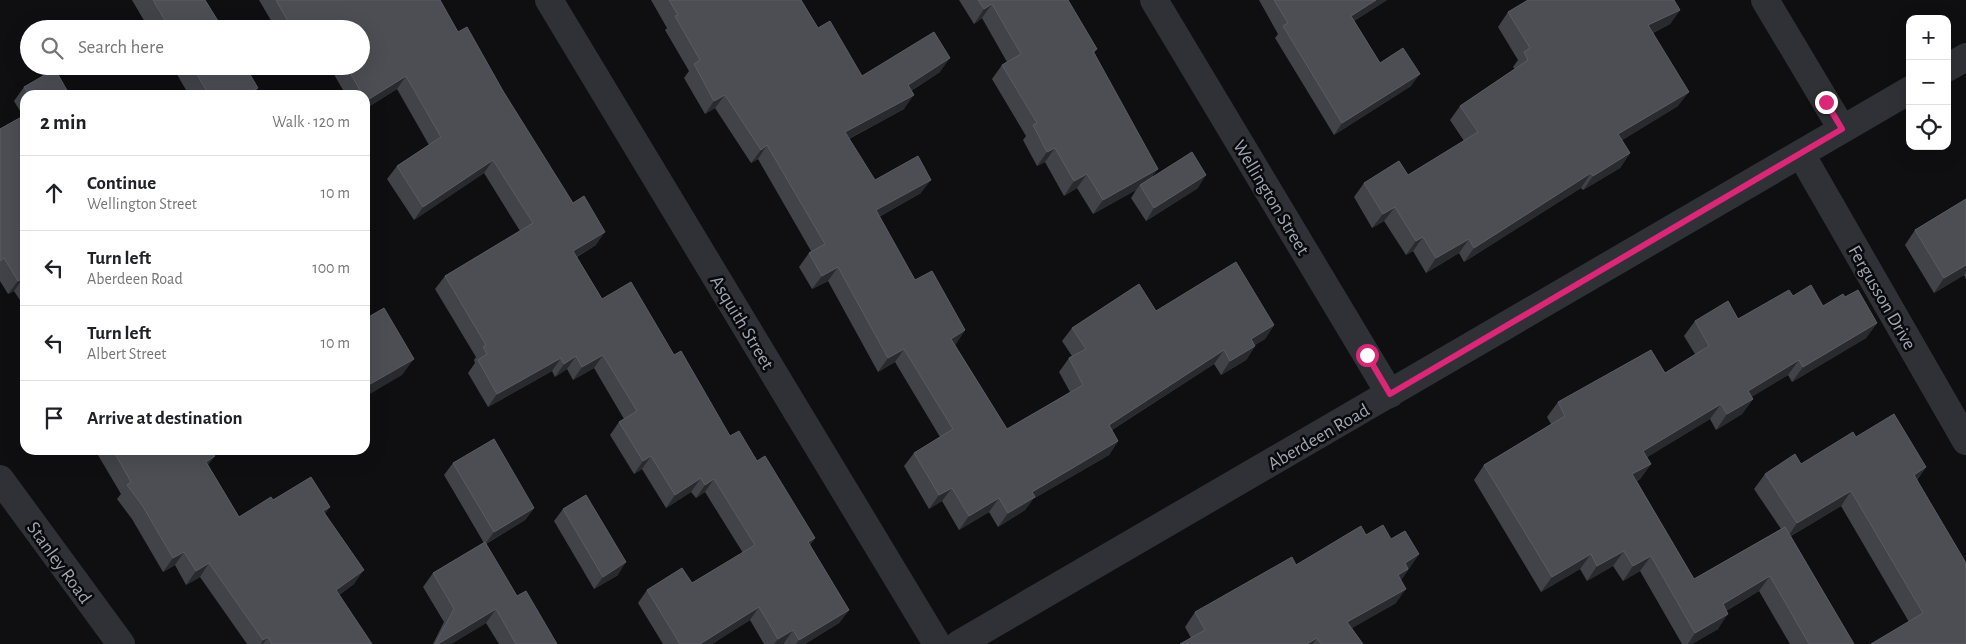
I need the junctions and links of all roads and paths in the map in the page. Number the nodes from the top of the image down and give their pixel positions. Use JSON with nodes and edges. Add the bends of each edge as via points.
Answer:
{"nodes":[{"id":1,"x":549,"y":0,"type":"edge"},
{"id":2,"x":1154,"y":0,"type":"edge"},
{"id":3,"x":1765,"y":0,"type":"edge"},
{"id":4,"x":1966,"y":57,"type":"edge"},
{"id":5,"x":1951,"y":66,"type":"edge"},
{"id":6,"x":1906,"y":92,"type":"edge"},
{"id":7,"x":1842,"y":129,"type":"junction"},
{"id":8,"x":1801,"y":154,"type":"junction"},
{"id":9,"x":1390,"y":394,"type":"junction"},
{"id":10,"x":1966,"y":440,"type":"edge"},
{"id":11,"x":0,"y":479,"type":"edge"},
{"id":12,"x":121,"y":644,"type":"edge"},
{"id":13,"x":937,"y":644,"type":"edge"},
{"id":14,"x":959,"y":644,"type":"edge"}],
"edges":[{"from":1,"to":13,"type":"street","name":"Asquith Street"},
{"from":2,"to":9,"type":"street","name":"Wellington Street"},
{"from":3,"to":7,"type":"street"},
{"from":4,"to":5,"type":"street"},
{"from":6,"to":7,"type":"street","name":"Aberdeen Road"},
{"from":7,"to":8,"type":"street","name":"Aberdeen Road"},
{"from":8,"to":9,"type":"street","name":"Aberdeen Road"},
{"from":8,"to":10,"type":"street","name":"Fergusson Drive"},
{"from":9,"to":14,"type":"street","name":"Aberdeen Road"},
{"from":11,"to":12,"type":"street","name":"Stanley Road"}]}
